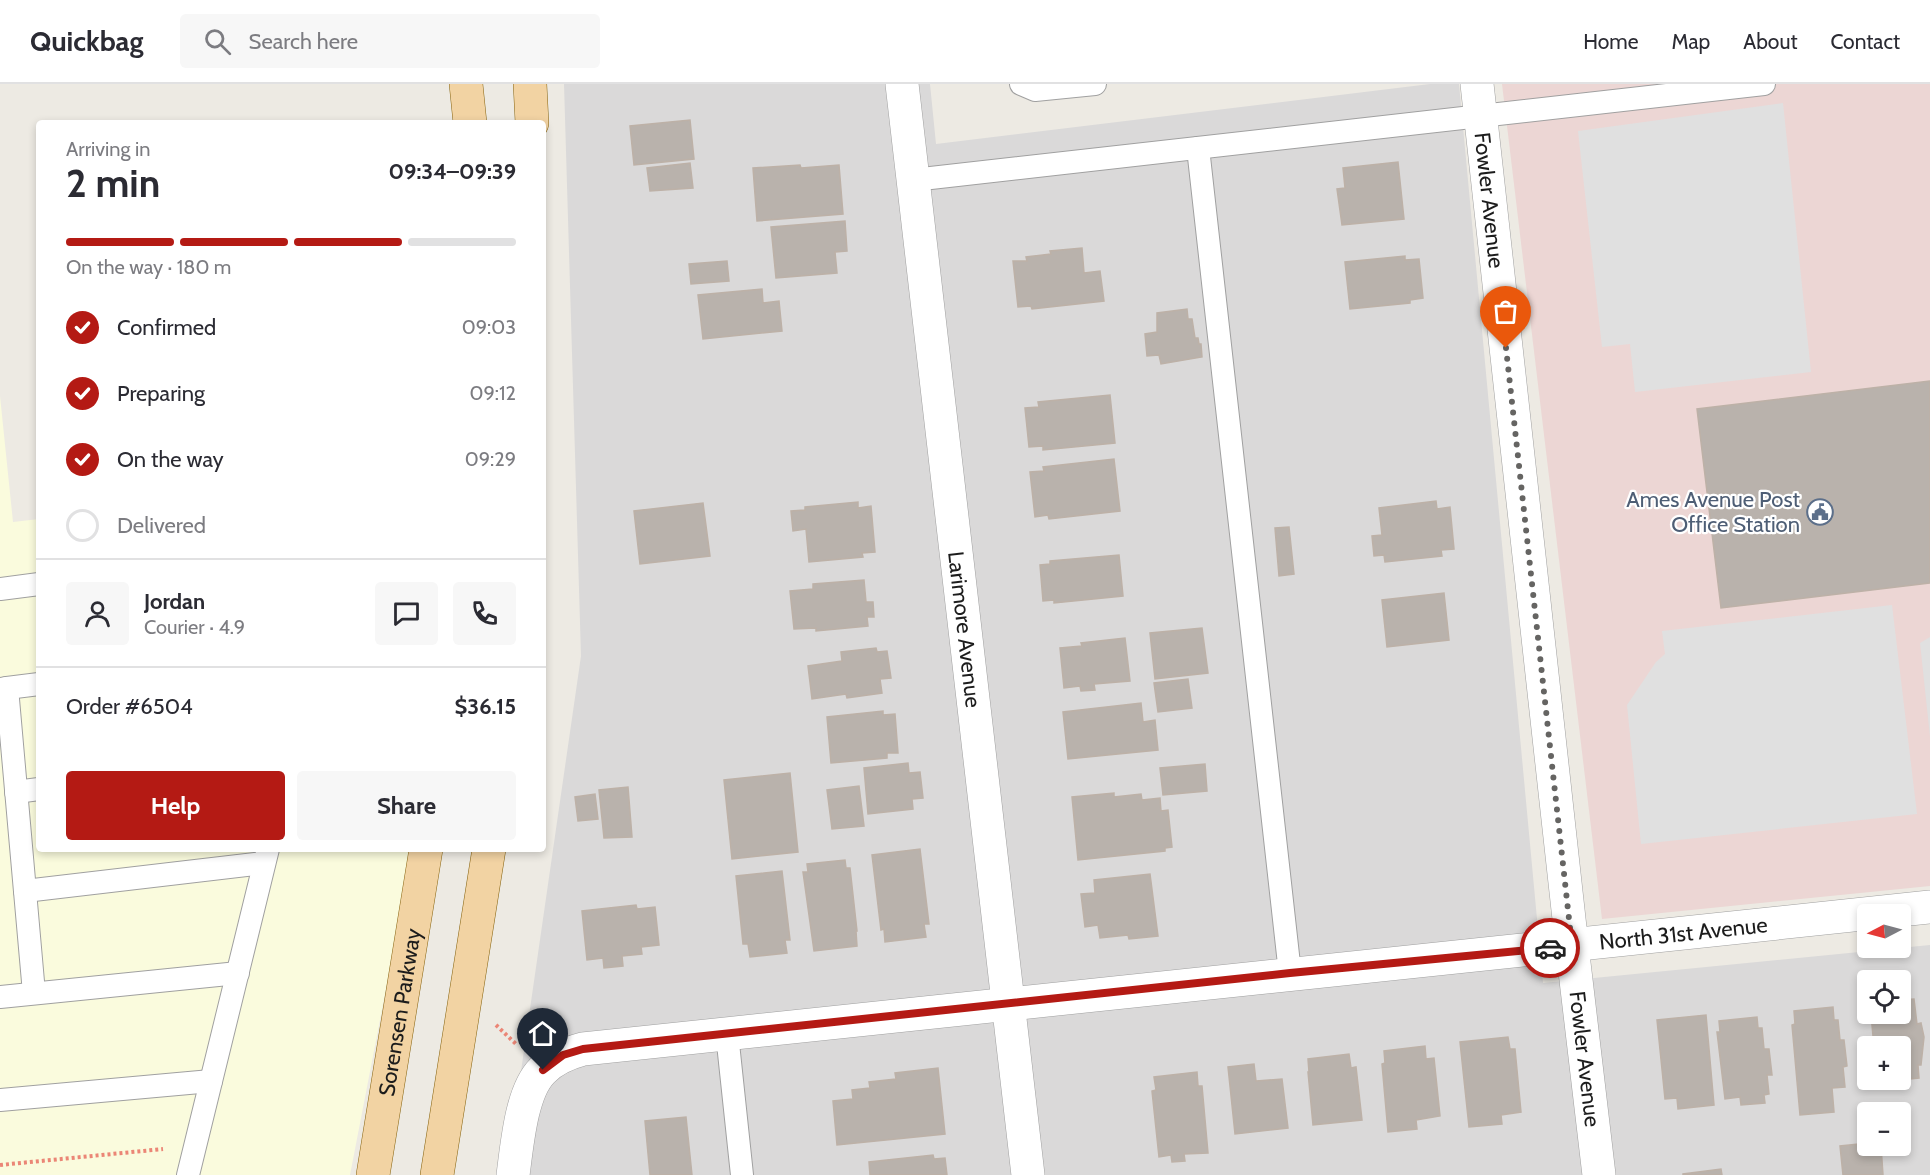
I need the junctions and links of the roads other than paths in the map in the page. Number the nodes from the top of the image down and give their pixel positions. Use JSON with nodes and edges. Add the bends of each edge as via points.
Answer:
{"nodes":[{"id":1,"x":466,"y":84,"type":"edge"},
{"id":2,"x":530,"y":84,"type":"edge"},
{"id":3,"x":902,"y":84,"type":"edge"},
{"id":4,"x":1095,"y":84,"type":"edge"},
{"id":5,"x":1764,"y":84,"type":"edge"},
{"id":6,"x":1028,"y":87,"type":"edge"},
{"id":7,"x":1478,"y":100,"type":"edge"},
{"id":8,"x":470,"y":120,"type":"edge"},
{"id":9,"x":532,"y":120,"type":"edge"},
{"id":10,"x":1198,"y":148,"type":"junction"},
{"id":11,"x":913,"y":180,"type":"junction"},
{"id":12,"x":36,"y":584,"type":"edge"},
{"id":13,"x":0,"y":589,"type":"edge"},
{"id":14,"x":36,"y":684,"type":"edge"},
{"id":15,"x":4,"y":688,"type":"edge"},
{"id":16,"x":36,"y":789,"type":"edge"},
{"id":17,"x":16,"y":792,"type":"junction"},
{"id":18,"x":426,"y":852,"type":"edge"},
{"id":19,"x":489,"y":852,"type":"edge"},
{"id":20,"x":266,"y":856,"type":"edge"},
{"id":21,"x":25,"y":891,"type":"junction"},
{"id":22,"x":1930,"y":907,"type":"edge"},
{"id":23,"x":1572,"y":946,"type":"junction"},
{"id":24,"x":238,"y":973,"type":"junction"},
{"id":25,"x":1290,"y":973,"type":"junction"},
{"id":26,"x":34,"y":993,"type":"junction"},
{"id":27,"x":0,"y":997,"type":"edge"},
{"id":28,"x":1008,"y":1004,"type":"junction"},
{"id":29,"x":727,"y":1034,"type":"junction"},
{"id":30,"x":211,"y":1081,"type":"junction"},
{"id":31,"x":0,"y":1100,"type":"edge"},
{"id":32,"x":188,"y":1175,"type":"edge"},
{"id":33,"x":373,"y":1175,"type":"edge"},
{"id":34,"x":437,"y":1175,"type":"edge"},
{"id":35,"x":513,"y":1175,"type":"edge"},
{"id":36,"x":742,"y":1175,"type":"edge"},
{"id":37,"x":1028,"y":1175,"type":"edge"},
{"id":38,"x":1599,"y":1175,"type":"edge"}],
"edges":[{"from":1,"to":8,"type":"main road"},
{"from":2,"to":9,"type":"main road"},
{"from":3,"to":11,"type":"street","name":"Larimore Avenue"},
{"from":4,"to":6,"type":"lane"},
{"from":5,"to":7,"type":"lane"},
{"from":7,"to":10,"type":"lane"},
{"from":7,"to":23,"type":"street","name":"Fowler Avenue"},
{"from":10,"to":11,"type":"lane"},
{"from":10,"to":25,"type":"lane"},
{"from":11,"to":28,"type":"street","name":"Larimore Avenue"},
{"from":12,"to":13,"type":"lane"},
{"from":14,"to":15,"type":"lane"},
{"from":15,"to":17,"type":"lane"},
{"from":16,"to":17,"type":"lane"},
{"from":17,"to":21,"type":"lane"},
{"from":18,"to":33,"type":"main road","name":"Sorensen Parkway"},
{"from":19,"to":34,"type":"main road"},
{"from":20,"to":21,"type":"lane"},
{"from":20,"to":24,"type":"lane"},
{"from":21,"to":26,"type":"lane"},
{"from":22,"to":23,"type":"street","name":"North 31st Avenue"},
{"from":23,"to":25,"type":"street","name":"North 31st Avenue"},
{"from":23,"to":38,"type":"street","name":"Fowler Avenue"},
{"from":24,"to":26,"type":"lane"},
{"from":24,"to":30,"type":"lane"},
{"from":25,"to":28,"type":"street","name":"North 31st Avenue"},
{"from":26,"to":27,"type":"lane"},
{"from":28,"to":29,"type":"street","name":"North 31st Avenue"},
{"from":28,"to":37,"type":"street","name":"Larimore Avenue"},
{"from":29,"to":35,"type":"street","name":"North 31st Avenue","via":[[583,1049],[563,1055],[543,1070],[527,1098]]},
{"from":29,"to":36,"type":"lane"},
{"from":30,"to":31,"type":"lane"},
{"from":30,"to":32,"type":"lane"}]}
